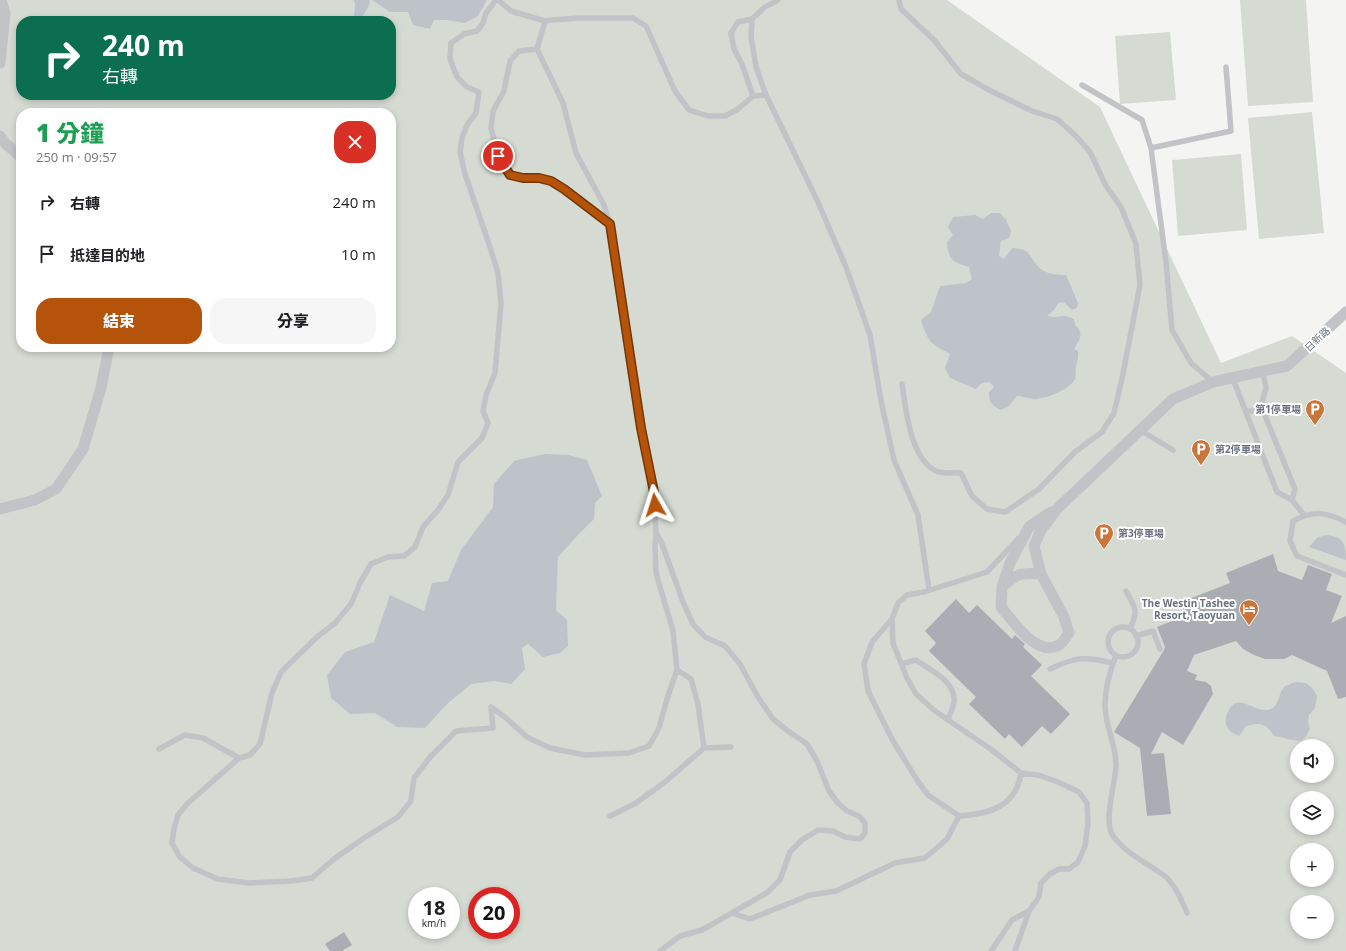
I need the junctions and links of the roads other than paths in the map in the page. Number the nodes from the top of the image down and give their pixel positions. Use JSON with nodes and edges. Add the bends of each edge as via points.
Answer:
{"nodes":[{"id":1,"x":1,"y":0,"type":"edge"},
{"id":2,"x":497,"y":0,"type":"edge"},
{"id":3,"x":778,"y":0,"type":"edge"},
{"id":4,"x":899,"y":0,"type":"edge"},
{"id":5,"x":752,"y":19,"type":"junction"},
{"id":6,"x":545,"y":22,"type":"junction"},
{"id":7,"x":537,"y":49,"type":"junction"},
{"id":8,"x":0,"y":63,"type":"edge"},
{"id":9,"x":1226,"y":67,"type":"dead end"},
{"id":10,"x":1082,"y":85,"type":"dead end"},
{"id":11,"x":766,"y":95,"type":"junction"},
{"id":12,"x":753,"y":96,"type":"junction"},
{"id":13,"x":0,"y":136,"type":"edge"},
{"id":14,"x":1151,"y":148,"type":"junction"},
{"id":15,"x":16,"y":153,"type":"edge"},
{"id":16,"x":610,"y":224,"type":"junction"},
{"id":17,"x":1346,"y":312,"type":"edge"},
{"id":18,"x":108,"y":352,"type":"edge"},
{"id":19,"x":1262,"y":372,"type":"junction"},
{"id":20,"x":1233,"y":379,"type":"junction"},
{"id":21,"x":1213,"y":382,"type":"junction"},
{"id":22,"x":902,"y":384,"type":"dead end"},
{"id":23,"x":1260,"y":406,"type":"junction"},
{"id":24,"x":1246,"y":411,"type":"junction"},
{"id":25,"x":1140,"y":430,"type":"junction"},
{"id":26,"x":1173,"y":450,"type":"dead end"},
{"id":27,"x":1292,"y":500,"type":"junction"},
{"id":28,"x":1058,"y":508,"type":"junction"},
{"id":29,"x":0,"y":509,"type":"edge"},
{"id":30,"x":1304,"y":515,"type":"junction"},
{"id":31,"x":1346,"y":522,"type":"edge"},
{"id":32,"x":1029,"y":527,"type":"junction"},
{"id":33,"x":656,"y":533,"type":"junction"},
{"id":34,"x":1041,"y":574,"type":"junction"},
{"id":35,"x":1346,"y":575,"type":"edge"},
{"id":36,"x":1002,"y":587,"type":"junction"},
{"id":37,"x":929,"y":590,"type":"junction"},
{"id":38,"x":1126,"y":591,"type":"dead end"},
{"id":39,"x":892,"y":619,"type":"junction"},
{"id":40,"x":1130,"y":628,"type":"junction"},
{"id":41,"x":1136,"y":636,"type":"junction"},
{"id":42,"x":1160,"y":649,"type":"dead end"},
{"id":43,"x":1116,"y":655,"type":"junction"},
{"id":44,"x":1113,"y":663,"type":"junction"},
{"id":45,"x":901,"y":664,"type":"junction"},
{"id":46,"x":1050,"y":669,"type":"dead end"},
{"id":47,"x":678,"y":670,"type":"junction"},
{"id":48,"x":948,"y":720,"type":"junction"},
{"id":49,"x":731,"y":747,"type":"dead end"},
{"id":50,"x":704,"y":748,"type":"junction"},
{"id":51,"x":159,"y":749,"type":"dead end"},
{"id":52,"x":239,"y":758,"type":"junction"},
{"id":53,"x":1020,"y":773,"type":"junction"},
{"id":54,"x":610,"y":816,"type":"dead end"},
{"id":55,"x":959,"y":816,"type":"junction"},
{"id":56,"x":1029,"y":911,"type":"junction"},
{"id":57,"x":732,"y":913,"type":"junction"},
{"id":58,"x":1187,"y":913,"type":"dead end"},
{"id":59,"x":660,"y":951,"type":"edge"},
{"id":60,"x":991,"y":951,"type":"edge"},
{"id":61,"x":1014,"y":951,"type":"edge"}],
"edges":[{"from":1,"to":8,"type":"street","via":[[5,13]]},
{"from":2,"to":6,"type":"lane","via":[[511,11]]},
{"from":2,"to":52,"type":"lane","via":[[476,31],[464,34],[451,43],[450,59],[457,77],[467,87],[479,92],[476,113],[467,125],[460,152],[498,273],[501,303],[495,373],[486,394],[484,411],[488,423],[482,438],[458,462],[448,495],[424,526],[415,547],[404,556],[388,557],[371,564],[351,604],[339,619],[281,672],[272,693],[260,744],[250,755]]},
{"from":3,"to":5,"type":"lane"},
{"from":4,"to":22,"type":"lane","via":[[901,9],[934,40],[961,74],[1032,111],[1057,119],[1090,152],[1106,186],[1121,207],[1136,244],[1140,285],[1114,413],[1102,432],[1075,452],[1039,489],[1005,512],[987,509],[972,496],[961,473],[937,471],[922,459],[911,436]]},
{"from":5,"to":11,"type":"lane","via":[[751,37],[756,67]]},
{"from":5,"to":12,"type":"lane","via":[[738,22],[731,33],[734,49]]},
{"from":6,"to":7,"type":"lane"},
{"from":6,"to":12,"type":"lane","via":[[580,18],[633,18],[646,26],[675,91],[689,110],[708,116],[725,116]]},
{"from":7,"to":16,"type":"lane","via":[[563,103],[576,153],[604,205]]},
{"from":7,"to":16,"type":"lane","via":[[519,51],[510,61],[504,91],[493,111],[491,128],[498,156],[510,175],[551,181]]},
{"from":9,"to":14,"type":"lane","via":[[1231,131]]},
{"from":10,"to":14,"type":"lane","via":[[1142,120]]},
{"from":11,"to":12,"type":"lane"},
{"from":11,"to":37,"type":"lane","via":[[846,267],[870,335],[894,460],[918,515]]},
{"from":13,"to":15,"type":"street"},
{"from":14,"to":21,"type":"lane","via":[[1172,330],[1191,363]]},
{"from":16,"to":33,"type":"lane","via":[[641,428],[654,492]]},
{"from":17,"to":19,"type":"street","name":"日新路","via":[[1287,366]]},
{"from":18,"to":29,"type":"street","via":[[84,449],[56,488],[35,500]]},
{"from":19,"to":20,"type":"street"},
{"from":19,"to":23,"type":"lane","via":[[1266,388]]},
{"from":20,"to":21,"type":"street"},
{"from":20,"to":24,"type":"lane"},
{"from":21,"to":25,"type":"street","via":[[1173,399]]},
{"from":23,"to":24,"type":"lane","via":[[1256,411]]},
{"from":23,"to":27,"type":"lane","via":[[1295,490]]},
{"from":24,"to":27,"type":"lane","via":[[1277,492]]},
{"from":25,"to":26,"type":"lane"},
{"from":25,"to":28,"type":"street"},
{"from":27,"to":30,"type":"lane"},
{"from":28,"to":32,"type":"street"},
{"from":28,"to":34,"type":"street","via":[[1041,530],[1034,546]]},
{"from":30,"to":31,"type":"lane","via":[[1318,513],[1334,516]]},
{"from":30,"to":35,"type":"lane","via":[[1293,521],[1290,541],[1297,556]]},
{"from":32,"to":36,"type":"street","via":[[1010,563]]},
{"from":32,"to":37,"type":"lane","via":[[987,572]]},
{"from":33,"to":47,"type":"lane","via":[[656,573],[673,632]]},
{"from":33,"to":57,"type":"lane","via":[[694,624],[705,637],[725,646],[740,664],[773,719],[807,744],[817,761],[829,792],[847,811],[859,816],[865,823],[865,833],[860,839],[845,837],[833,831],[818,830],[802,840],[790,852],[780,880],[768,892]]},
{"from":34,"to":36,"type":"street","via":[[1027,572],[1015,576]]},
{"from":34,"to":36,"type":"street","via":[[1064,617],[1069,633],[1059,645],[1046,648],[1031,641],[1001,607]]},
{"from":37,"to":39,"type":"lane","via":[[906,595],[898,603]]},
{"from":38,"to":40,"type":"lane","via":[[1136,611],[1136,618]]},
{"from":39,"to":45,"type":"lane","via":[[893,643]]},
{"from":39,"to":55,"type":"lane","via":[[872,642],[864,664],[868,691],[893,741],[928,795]]},
{"from":40,"to":41,"type":"lane"},
{"from":40,"to":43,"type":"lane","via":[[1120,627],[1109,636],[1109,646]]},
{"from":41,"to":42,"type":"lane","via":[[1153,631]]},
{"from":41,"to":43,"type":"lane","via":[[1137,646],[1132,653],[1123,657]]},
{"from":43,"to":44,"type":"lane"},
{"from":44,"to":46,"type":"lane","via":[[1081,658]]},
{"from":44,"to":58,"type":"lane","via":[[1105,705],[1107,724],[1116,751],[1109,816],[1112,834],[1120,845],[1167,878],[1179,894]]},
{"from":45,"to":48,"type":"lane","via":[[916,694]]},
{"from":45,"to":48,"type":"lane","via":[[916,660],[945,680],[953,691],[954,702]]},
{"from":47,"to":50,"type":"lane","via":[[692,679]]},
{"from":47,"to":52,"type":"lane","via":[[659,728],[649,746],[629,753],[585,755],[550,748],[527,737],[491,707],[493,728],[456,731],[414,778],[411,801],[398,817],[334,859],[312,878],[249,883],[218,879],[193,868],[179,856],[172,844],[178,815]]},
{"from":48,"to":53,"type":"lane"},
{"from":49,"to":50,"type":"lane"},
{"from":50,"to":54,"type":"lane","via":[[636,803]]},
{"from":51,"to":52,"type":"lane","via":[[184,735],[203,738]]},
{"from":53,"to":55,"type":"lane","via":[[1017,789],[1004,805],[977,815]]},
{"from":53,"to":56,"type":"lane","via":[[1038,775],[1058,782],[1080,792],[1087,803],[1085,846],[1078,862],[1069,869],[1059,869],[1050,874],[1041,883],[1039,897]]},
{"from":55,"to":57,"type":"lane","via":[[946,840],[925,858],[895,863],[836,891],[810,895],[750,919]]},
{"from":56,"to":60,"type":"lane","via":[[1012,920]]},
{"from":56,"to":61,"type":"lane"},
{"from":57,"to":59,"type":"lane","via":[[702,930],[680,936]]}]}
